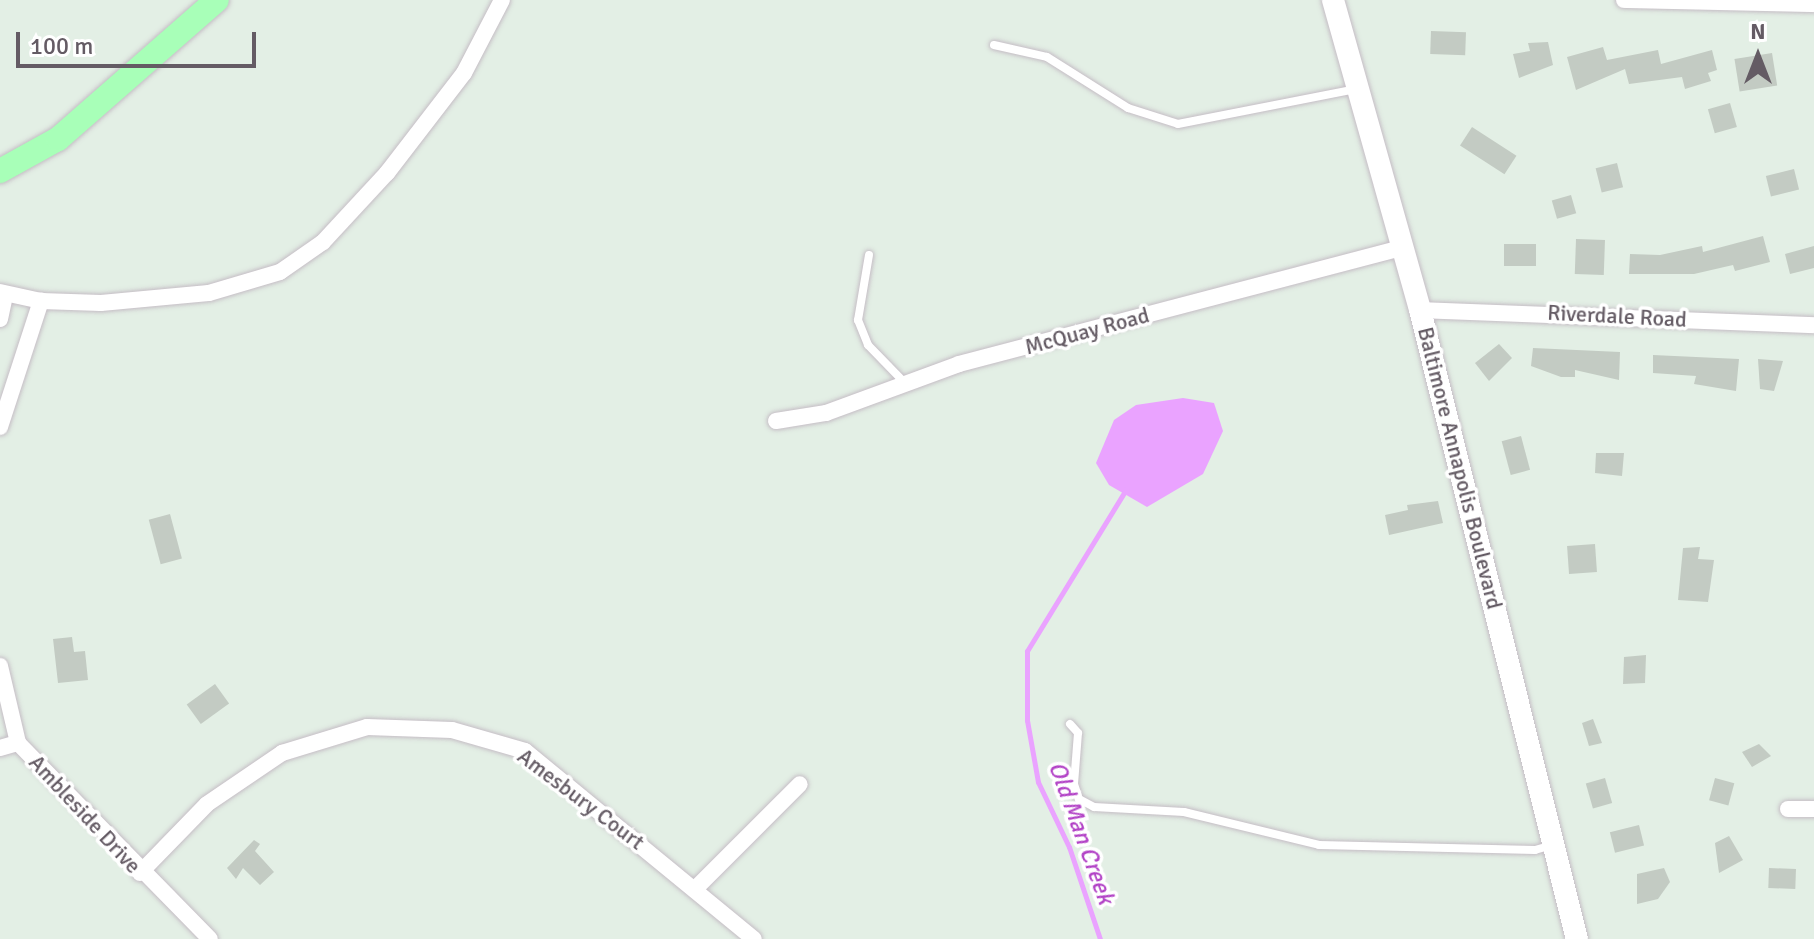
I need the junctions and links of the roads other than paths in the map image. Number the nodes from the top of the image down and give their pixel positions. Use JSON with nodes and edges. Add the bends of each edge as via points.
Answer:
{"nodes":[{"id":1,"x":217,"y":0,"type":"edge"},
{"id":2,"x":502,"y":0,"type":"edge"},
{"id":3,"x":1333,"y":0,"type":"edge"},
{"id":4,"x":1624,"y":0,"type":"edge"},
{"id":5,"x":1814,"y":4,"type":"edge"},
{"id":6,"x":994,"y":45,"type":"dead end"},
{"id":7,"x":1357,"y":89,"type":"junction"},
{"id":8,"x":0,"y":171,"type":"edge"},
{"id":9,"x":1401,"y":248,"type":"junction"},
{"id":10,"x":869,"y":255,"type":"dead end"},
{"id":11,"x":3,"y":294,"type":"edge"},
{"id":12,"x":41,"y":301,"type":"junction"},
{"id":13,"x":1420,"y":310,"type":"junction"},
{"id":14,"x":0,"y":319,"type":"edge"},
{"id":15,"x":1814,"y":325,"type":"edge"},
{"id":16,"x":906,"y":384,"type":"junction"},
{"id":17,"x":776,"y":421,"type":"dead end"},
{"id":18,"x":0,"y":427,"type":"edge"},
{"id":19,"x":0,"y":666,"type":"edge"},
{"id":20,"x":1070,"y":724,"type":"dead end"},
{"id":21,"x":18,"y":743,"type":"junction"},
{"id":22,"x":0,"y":748,"type":"edge"},
{"id":23,"x":800,"y":784,"type":"dead end"},
{"id":24,"x":1788,"y":809,"type":"dead end"},
{"id":25,"x":1814,"y":809,"type":"edge"},
{"id":26,"x":1554,"y":844,"type":"junction"},
{"id":27,"x":140,"y":873,"type":"junction"},
{"id":28,"x":695,"y":889,"type":"junction"},
{"id":29,"x":210,"y":939,"type":"edge"},
{"id":30,"x":754,"y":939,"type":"edge"},
{"id":31,"x":1577,"y":939,"type":"edge"}],
"edges":[{"from":1,"to":8,"type":"main road","via":[[58,139]]},
{"from":2,"to":12,"type":"street","via":[[464,73],[387,173],[323,242],[280,272],[209,293],[101,303]]},
{"from":3,"to":7,"type":"main road","name":"Baltimore Annapolis Boulevard"},
{"from":4,"to":5,"type":"street"},
{"from":6,"to":7,"type":"lane","via":[[1047,57],[1128,108],[1178,124]]},
{"from":7,"to":9,"type":"main road","name":"Baltimore Annapolis Boulevard"},
{"from":9,"to":13,"type":"main road","name":"Baltimore Annapolis Boulevard"},
{"from":9,"to":16,"type":"street","name":"McQuay Road","via":[[959,364]]},
{"from":10,"to":16,"type":"lane","via":[[858,320],[868,345]]},
{"from":11,"to":12,"type":"street"},
{"from":11,"to":14,"type":"street"},
{"from":12,"to":18,"type":"street"},
{"from":13,"to":15,"type":"street","name":"Riverdale Road"},
{"from":13,"to":26,"type":"main road","name":"Baltimore Annapolis Boulevard"},
{"from":16,"to":17,"type":"street","name":"McQuay Road","via":[[826,413]]},
{"from":19,"to":21,"type":"street","name":"Ambleside Drive"},
{"from":20,"to":26,"type":"lane","via":[[1078,733],[1074,784],[1079,799],[1094,807],[1184,812],[1319,845],[1535,850]]},
{"from":21,"to":22,"type":"street"},
{"from":21,"to":27,"type":"street","name":"Ambleside Drive"},
{"from":23,"to":28,"type":"street"},
{"from":24,"to":25,"type":"street"},
{"from":26,"to":31,"type":"main road","name":"Baltimore Annapolis Boulevard"},
{"from":27,"to":28,"type":"street","name":"Amesbury Court","via":[[207,804],[282,753],[367,727],[452,730],[525,751]]},
{"from":27,"to":29,"type":"street","name":"Ambleside Drive"},
{"from":28,"to":30,"type":"street","name":"Amesbury Court"}]}
